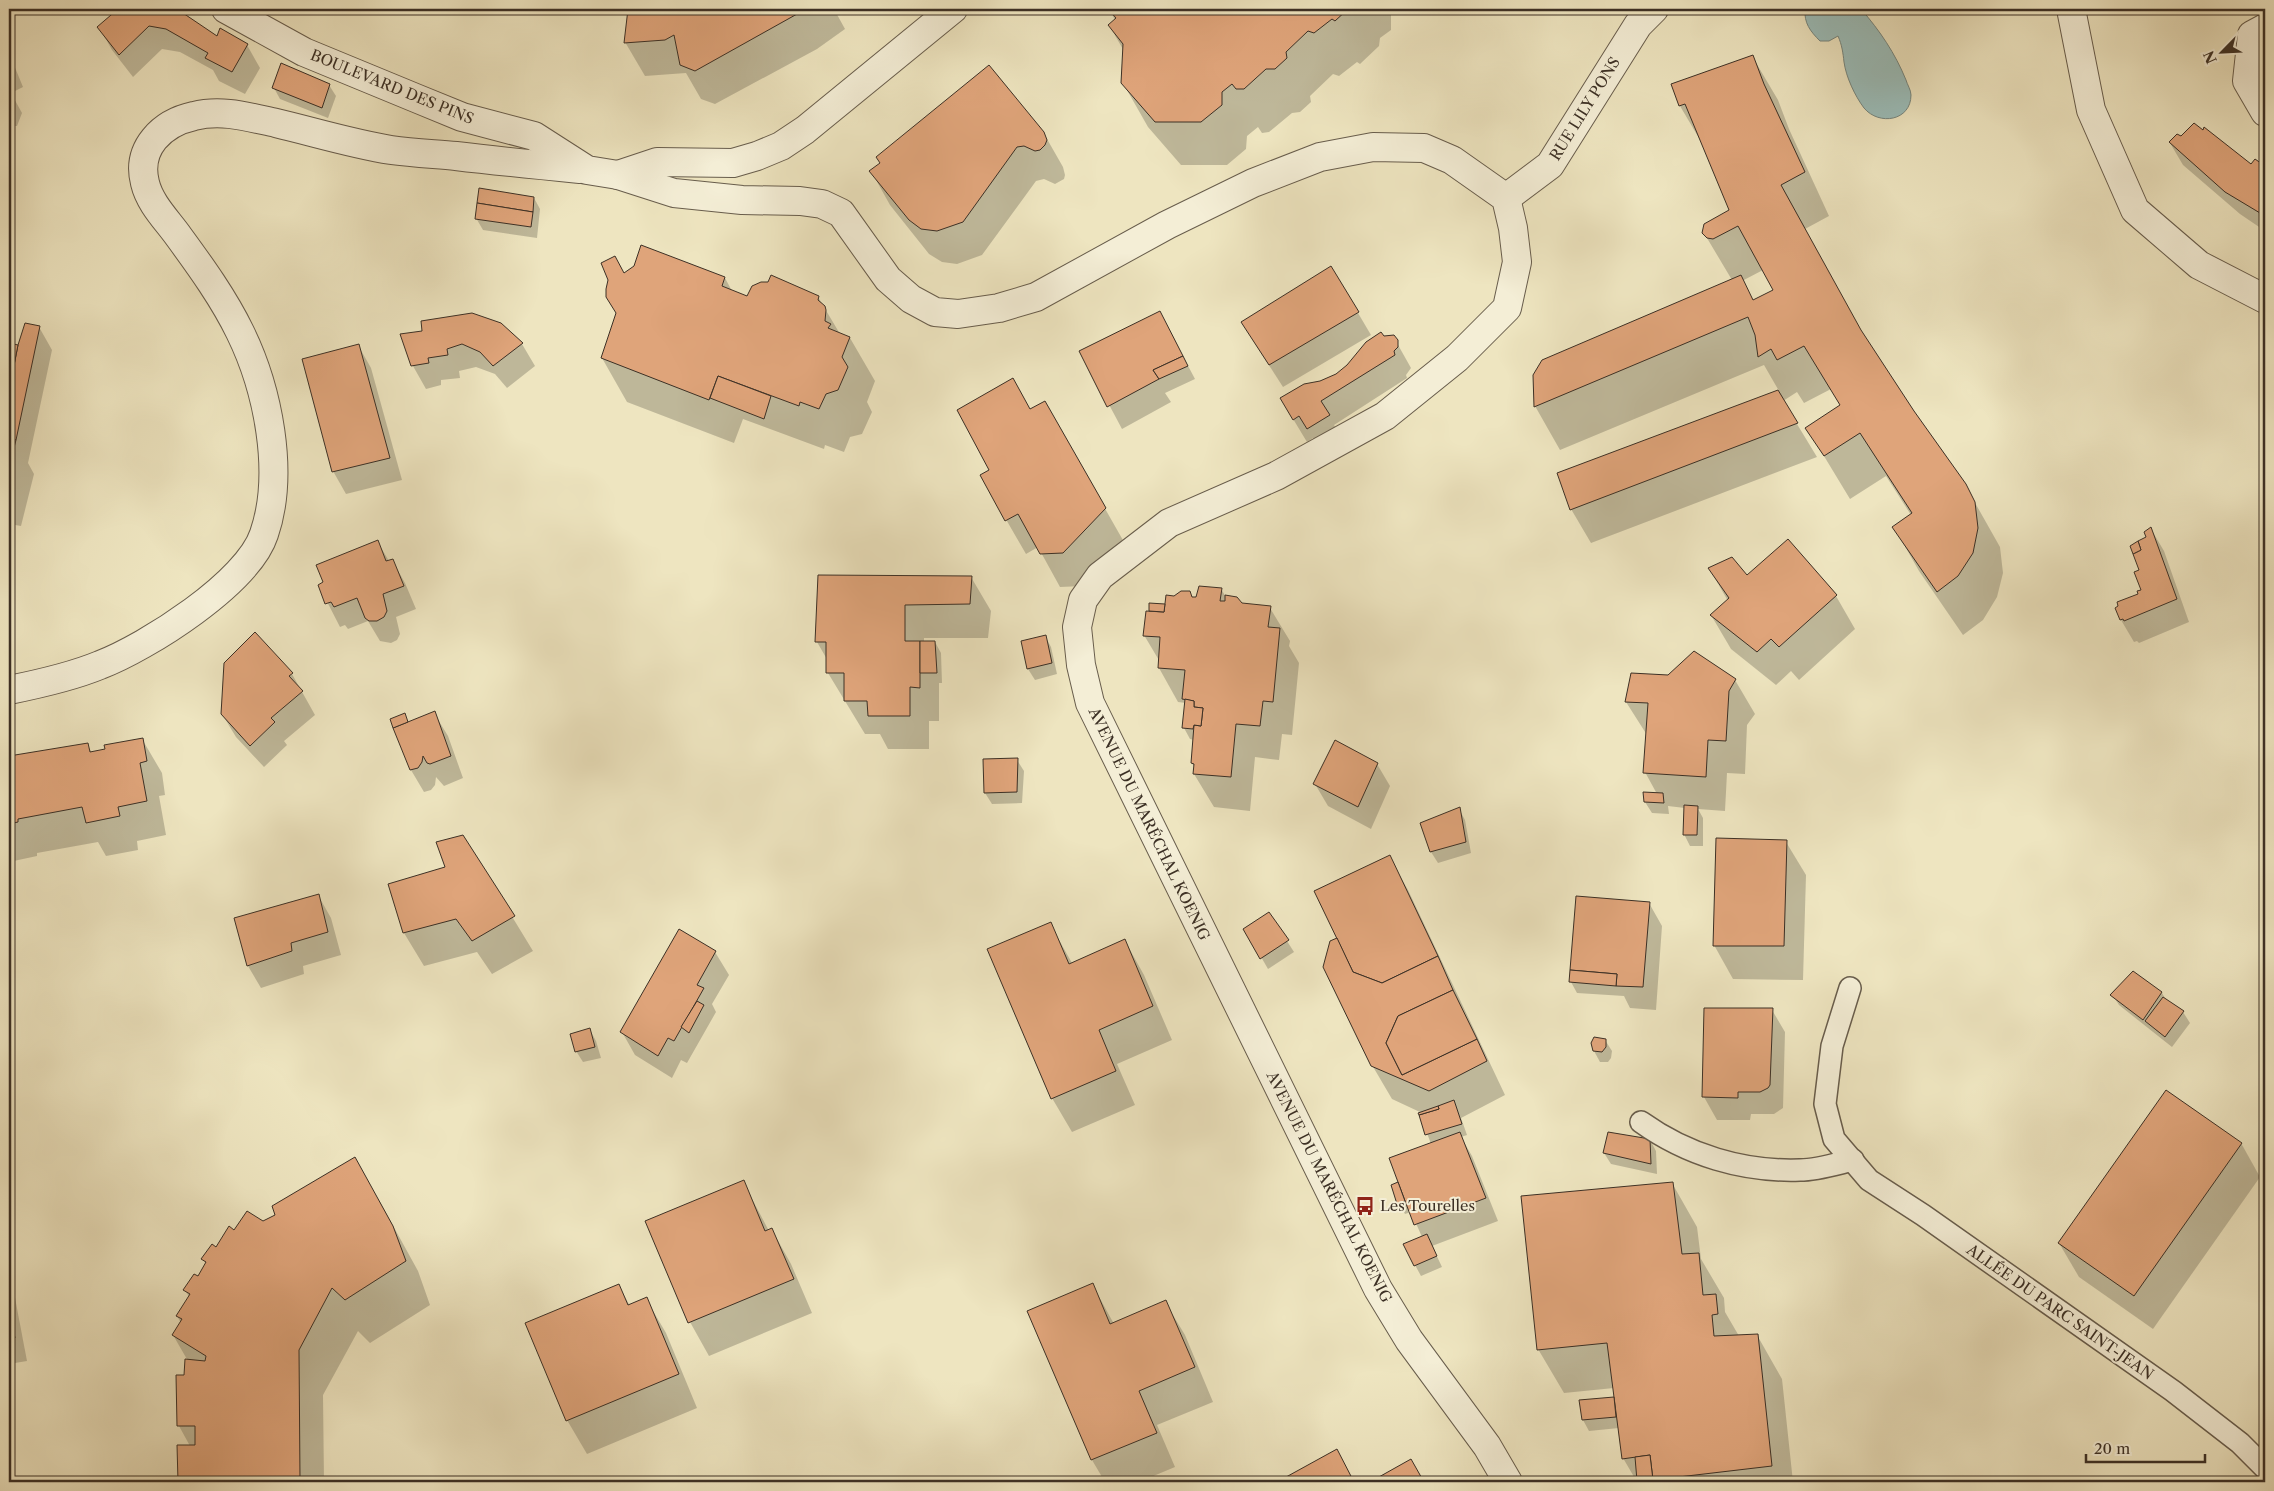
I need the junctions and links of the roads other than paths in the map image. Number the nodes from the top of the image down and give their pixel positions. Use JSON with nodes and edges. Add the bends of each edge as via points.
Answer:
{"nodes":[{"id":1,"x":226,"y":9,"type":"edge"},
{"id":2,"x":953,"y":9,"type":"edge"},
{"id":3,"x":1654,"y":9,"type":"edge"},
{"id":4,"x":2071,"y":9,"type":"edge"},
{"id":5,"x":2265,"y":28,"type":"edge"},
{"id":6,"x":2265,"y":112,"type":"edge"},
{"id":7,"x":587,"y":170,"type":"junction"},
{"id":8,"x":618,"y":174,"type":"junction"},
{"id":9,"x":1506,"y":198,"type":"junction"},
{"id":10,"x":2265,"y":299,"type":"edge"},
{"id":11,"x":9,"y":690,"type":"edge"},
{"id":12,"x":1850,"y":988,"type":"dead end"},
{"id":13,"x":1641,"y":1122,"type":"dead end"},
{"id":14,"x":1853,"y":1160,"type":"junction"},
{"id":15,"x":2265,"y":1468,"type":"edge"},
{"id":16,"x":1508,"y":1482,"type":"edge"}],
"edges":[{"from":1,"to":7,"type":"street","name":"BOULEVARD DES PINS","via":[[304,52],[418,100],[462,117],[534,136]]},
{"from":2,"to":8,"type":"street","via":[[781,146],[733,163],[657,162]]},
{"from":3,"to":9,"type":"street","name":"RUE LILY PONS","via":[[1638,25],[1550,165]]},
{"from":4,"to":10,"type":"street","via":[[2091,110],[2135,210],[2199,265]]},
{"from":5,"to":6,"type":"street","via":[[2252,35],[2247,81]]},
{"from":7,"to":8,"type":"street","name":"BOULEVARD DES PINS"},
{"from":7,"to":11,"type":"street","via":[[391,150],[241,115],[213,112],[170,123],[153,138],[143,156],[144,181],[151,200],[203,271],[240,333],[261,389],[273,448],[273,492],[264,536],[229,583],[198,608],[151,638],[102,665]]},
{"from":8,"to":9,"type":"street","via":[[674,193],[822,204],[841,213],[888,279],[911,299],[935,312],[958,314],[999,308],[1036,297],[1167,225],[1253,184],[1320,157],[1373,147],[1424,148],[1452,160]]},
{"from":9,"to":16,"type":"street","name":"AVENUE DU MARÉCHAL KOENIG","via":[[1517,262],[1507,308],[1463,352],[1385,416],[1276,476],[1169,524],[1131,550],[1100,576],[1083,600],[1077,627],[1080,664],[1090,703],[1378,1289],[1409,1340],[1487,1446]]},
{"from":12,"to":14,"type":"lane","name":"ALLÉE DU PARC SAINT-JEAN","via":[[1832,1046],[1826,1104],[1834,1139]]},
{"from":13,"to":14,"type":"lane","via":[[1661,1136],[1711,1159],[1758,1169],[1801,1170]]},
{"from":14,"to":15,"type":"lane","name":"ALLÉE DU PARC SAINT-JEAN","via":[[1870,1180],[2173,1391],[2240,1443]]}]}
